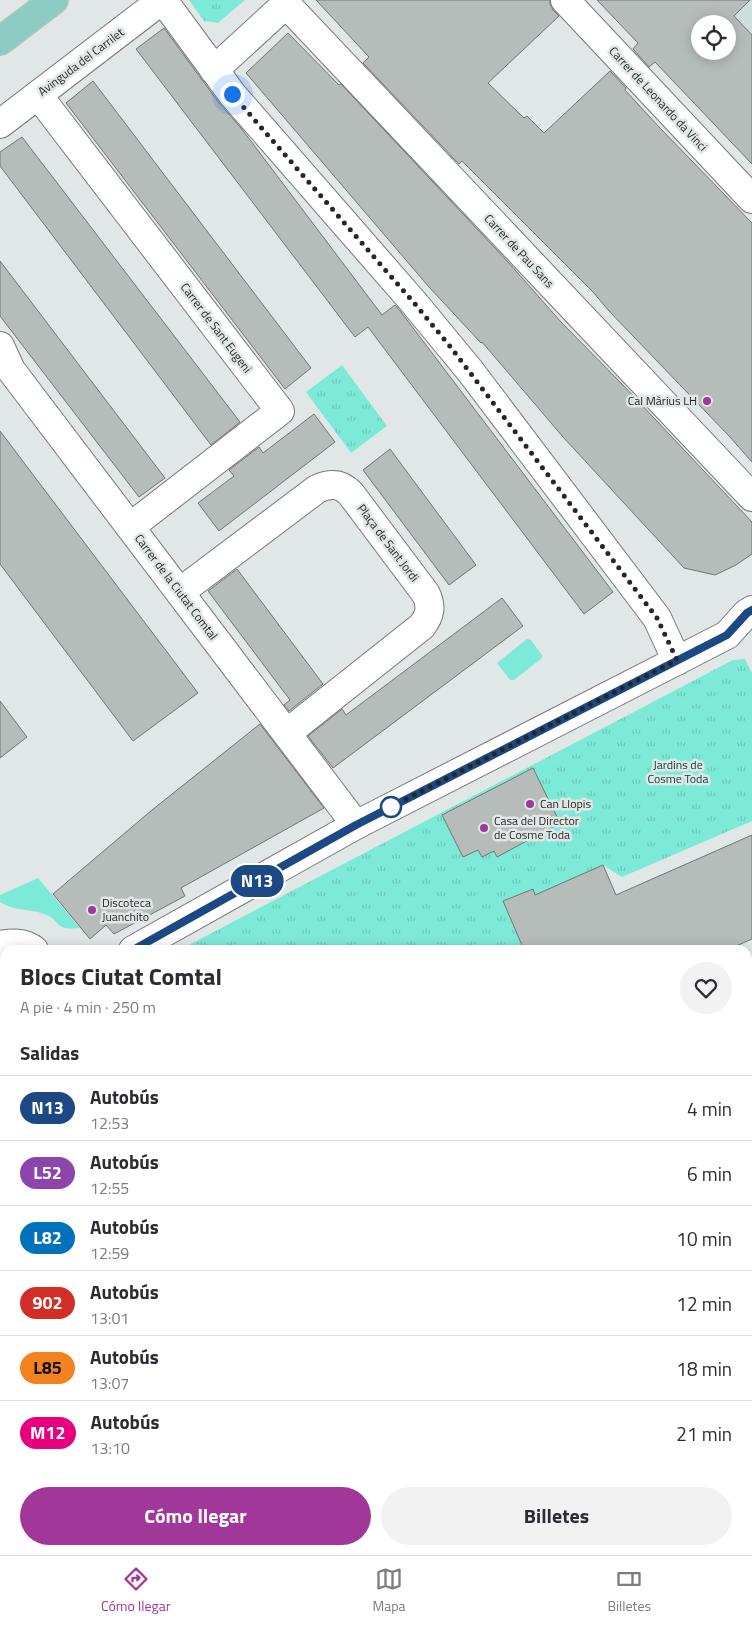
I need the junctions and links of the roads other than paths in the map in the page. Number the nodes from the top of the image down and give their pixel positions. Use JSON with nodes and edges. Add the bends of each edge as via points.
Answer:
{"nodes":[{"id":1,"x":54,"y":0,"type":"edge"},
{"id":2,"x":162,"y":0,"type":"edge"},
{"id":3,"x":565,"y":0,"type":"edge"},
{"id":4,"x":0,"y":41,"type":"edge"},
{"id":5,"x":214,"y":70,"type":"junction"},
{"id":6,"x":38,"y":95,"type":"junction"},
{"id":7,"x":0,"y":124,"type":"edge"},
{"id":8,"x":752,"y":199,"type":"edge"},
{"id":9,"x":0,"y":346,"type":"edge"},
{"id":10,"x":752,"y":497,"type":"edge"},
{"id":11,"x":130,"y":527,"type":"junction"},
{"id":12,"x":180,"y":592,"type":"junction"},
{"id":13,"x":752,"y":610,"type":"edge"},
{"id":14,"x":739,"y":634,"type":"edge"},
{"id":15,"x":677,"y":660,"type":"junction"},
{"id":16,"x":287,"y":733,"type":"junction"},
{"id":17,"x":356,"y":825,"type":"junction"},
{"id":18,"x":0,"y":945,"type":"edge"},
{"id":19,"x":25,"y":945,"type":"edge"},
{"id":20,"x":142,"y":945,"type":"edge"}],
"edges":[{"from":1,"to":4,"type":"main road"},
{"from":2,"to":5,"type":"street"},
{"from":2,"to":6,"type":"street","name":"Avinguda del Carrilet"},
{"from":3,"to":8,"type":"street","name":"Carrer de Leonardo da Vinci"},
{"from":5,"to":10,"type":"street","name":"Carrer de Pau Sans","via":[[286,4]]},
{"from":5,"to":15,"type":"street","via":[[471,372],[657,618]]},
{"from":6,"to":7,"type":"street","name":"Avinguda del Carrilet"},
{"from":6,"to":11,"type":"street","name":"Carrer de Sant Eugeni","via":[[280,411]]},
{"from":9,"to":11,"type":"street","name":"Carrer de la Ciutat Comtal","via":[[11,370]]},
{"from":11,"to":12,"type":"street","name":"Carrer de la Ciutat Comtal"},
{"from":12,"to":16,"type":"street","name":"Carrer de la Ciutat Comtal"},
{"from":12,"to":16,"type":"street","name":"Plaça de Sant Jordi","via":[[316,489],[335,485],[351,494],[426,594],[430,613],[422,626]]},
{"from":13,"to":14,"type":"street","via":[[747,613]]},
{"from":14,"to":15,"type":"street"},
{"from":15,"to":17,"type":"street"},
{"from":16,"to":17,"type":"street","name":"Carrer de la Ciutat Comtal"},
{"from":17,"to":20,"type":"street"},
{"from":18,"to":19,"type":"street"}]}
